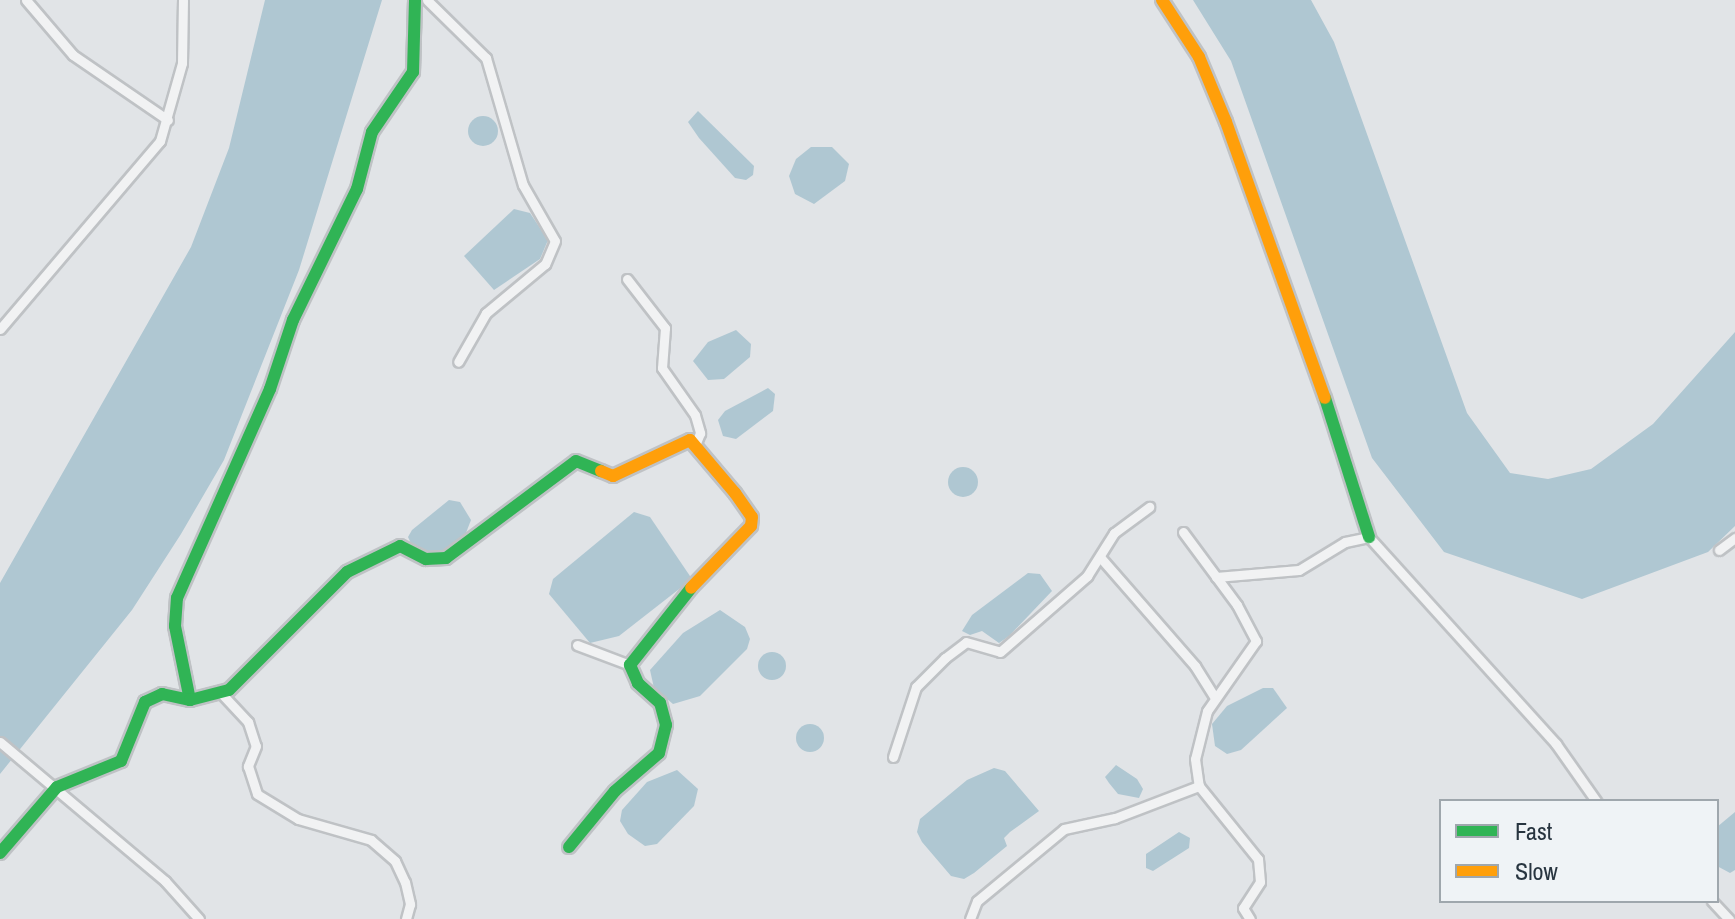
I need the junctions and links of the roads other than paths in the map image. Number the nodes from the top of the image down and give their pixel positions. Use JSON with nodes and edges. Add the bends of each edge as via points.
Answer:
{"nodes":[{"id":1,"x":26,"y":0,"type":"edge"},
{"id":2,"x":183,"y":0,"type":"edge"},
{"id":3,"x":415,"y":0,"type":"edge"},
{"id":4,"x":427,"y":0,"type":"edge"},
{"id":5,"x":1162,"y":0,"type":"edge"},
{"id":6,"x":168,"y":120,"type":"junction"},
{"id":7,"x":627,"y":279,"type":"dead end"},
{"id":8,"x":0,"y":329,"type":"edge"},
{"id":9,"x":458,"y":362,"type":"dead end"},
{"id":10,"x":696,"y":443,"type":"junction"},
{"id":11,"x":1149,"y":507,"type":"dead end"},
{"id":12,"x":1183,"y":532,"type":"dead end"},
{"id":13,"x":1369,"y":537,"type":"junction"},
{"id":14,"x":1735,"y":538,"type":"edge"},
{"id":15,"x":1719,"y":550,"type":"dead end"},
{"id":16,"x":1100,"y":557,"type":"junction"},
{"id":17,"x":1216,"y":577,"type":"junction"},
{"id":18,"x":577,"y":645,"type":"dead end"},
{"id":19,"x":630,"y":665,"type":"junction"},
{"id":20,"x":221,"y":693,"type":"junction"},
{"id":21,"x":1215,"y":698,"type":"junction"},
{"id":22,"x":190,"y":700,"type":"junction"},
{"id":23,"x":0,"y":742,"type":"edge"},
{"id":24,"x":893,"y":757,"type":"dead end"},
{"id":25,"x":1199,"y":786,"type":"junction"},
{"id":26,"x":57,"y":787,"type":"junction"},
{"id":27,"x":1595,"y":799,"type":"edge"},
{"id":28,"x":569,"y":847,"type":"dead end"},
{"id":29,"x":0,"y":853,"type":"edge"},
{"id":30,"x":1714,"y":903,"type":"edge"},
{"id":31,"x":199,"y":919,"type":"edge"},
{"id":32,"x":406,"y":919,"type":"edge"},
{"id":33,"x":970,"y":919,"type":"edge"},
{"id":34,"x":1250,"y":919,"type":"edge"},
{"id":35,"x":1729,"y":919,"type":"edge"}],
"edges":[{"from":1,"to":6,"type":"street","via":[[73,55]]},
{"from":2,"to":6,"type":"street","via":[[182,63]]},
{"from":3,"to":22,"type":"street","via":[[413,72],[372,132],[357,189],[293,320],[258,417],[177,598],[175,626]]},
{"from":4,"to":9,"type":"street","via":[[486,58],[523,185],[555,241],[545,264],[486,313]]},
{"from":5,"to":13,"type":"street","via":[[1199,57],[1226,122],[1352,473]]},
{"from":6,"to":8,"type":"street","via":[[160,141]]},
{"from":7,"to":10,"type":"street","via":[[665,328],[662,368],[695,415],[700,433]]},
{"from":10,"to":19,"type":"street","via":[[752,517],[751,526],[663,617]]},
{"from":10,"to":20,"type":"street","via":[[680,441],[650,462],[613,476],[576,461],[446,558],[426,559],[400,546],[382,552],[320,595],[254,667]]},
{"from":11,"to":16,"type":"street","via":[[1114,533]]},
{"from":12,"to":17,"type":"street"},
{"from":13,"to":17,"type":"street","via":[[1345,542],[1299,570]]},
{"from":13,"to":27,"type":"street","via":[[1556,744]]},
{"from":14,"to":15,"type":"street"},
{"from":16,"to":21,"type":"street","via":[[1195,666]]},
{"from":16,"to":24,"type":"street","via":[[1087,576],[1000,652],[966,642],[945,658],[916,687]]},
{"from":17,"to":21,"type":"street","via":[[1256,641],[1238,674]]},
{"from":18,"to":19,"type":"street"},
{"from":19,"to":28,"type":"street","via":[[638,683],[660,703],[666,725],[659,753],[615,791]]},
{"from":20,"to":22,"type":"street"},
{"from":20,"to":32,"type":"street","via":[[248,722],[256,746],[248,766],[257,794],[298,819],[371,840],[395,861],[405,882],[410,904]]},
{"from":21,"to":25,"type":"street","via":[[1196,744]]},
{"from":22,"to":26,"type":"street","via":[[162,694],[145,702],[121,761]]},
{"from":23,"to":26,"type":"street"},
{"from":25,"to":33,"type":"street","via":[[1115,818],[1064,829],[977,901]]},
{"from":25,"to":34,"type":"street","via":[[1258,859],[1260,882],[1243,908]]},
{"from":26,"to":29,"type":"street"},
{"from":26,"to":31,"type":"street","via":[[165,881]]},
{"from":30,"to":35,"type":"street"}]}
